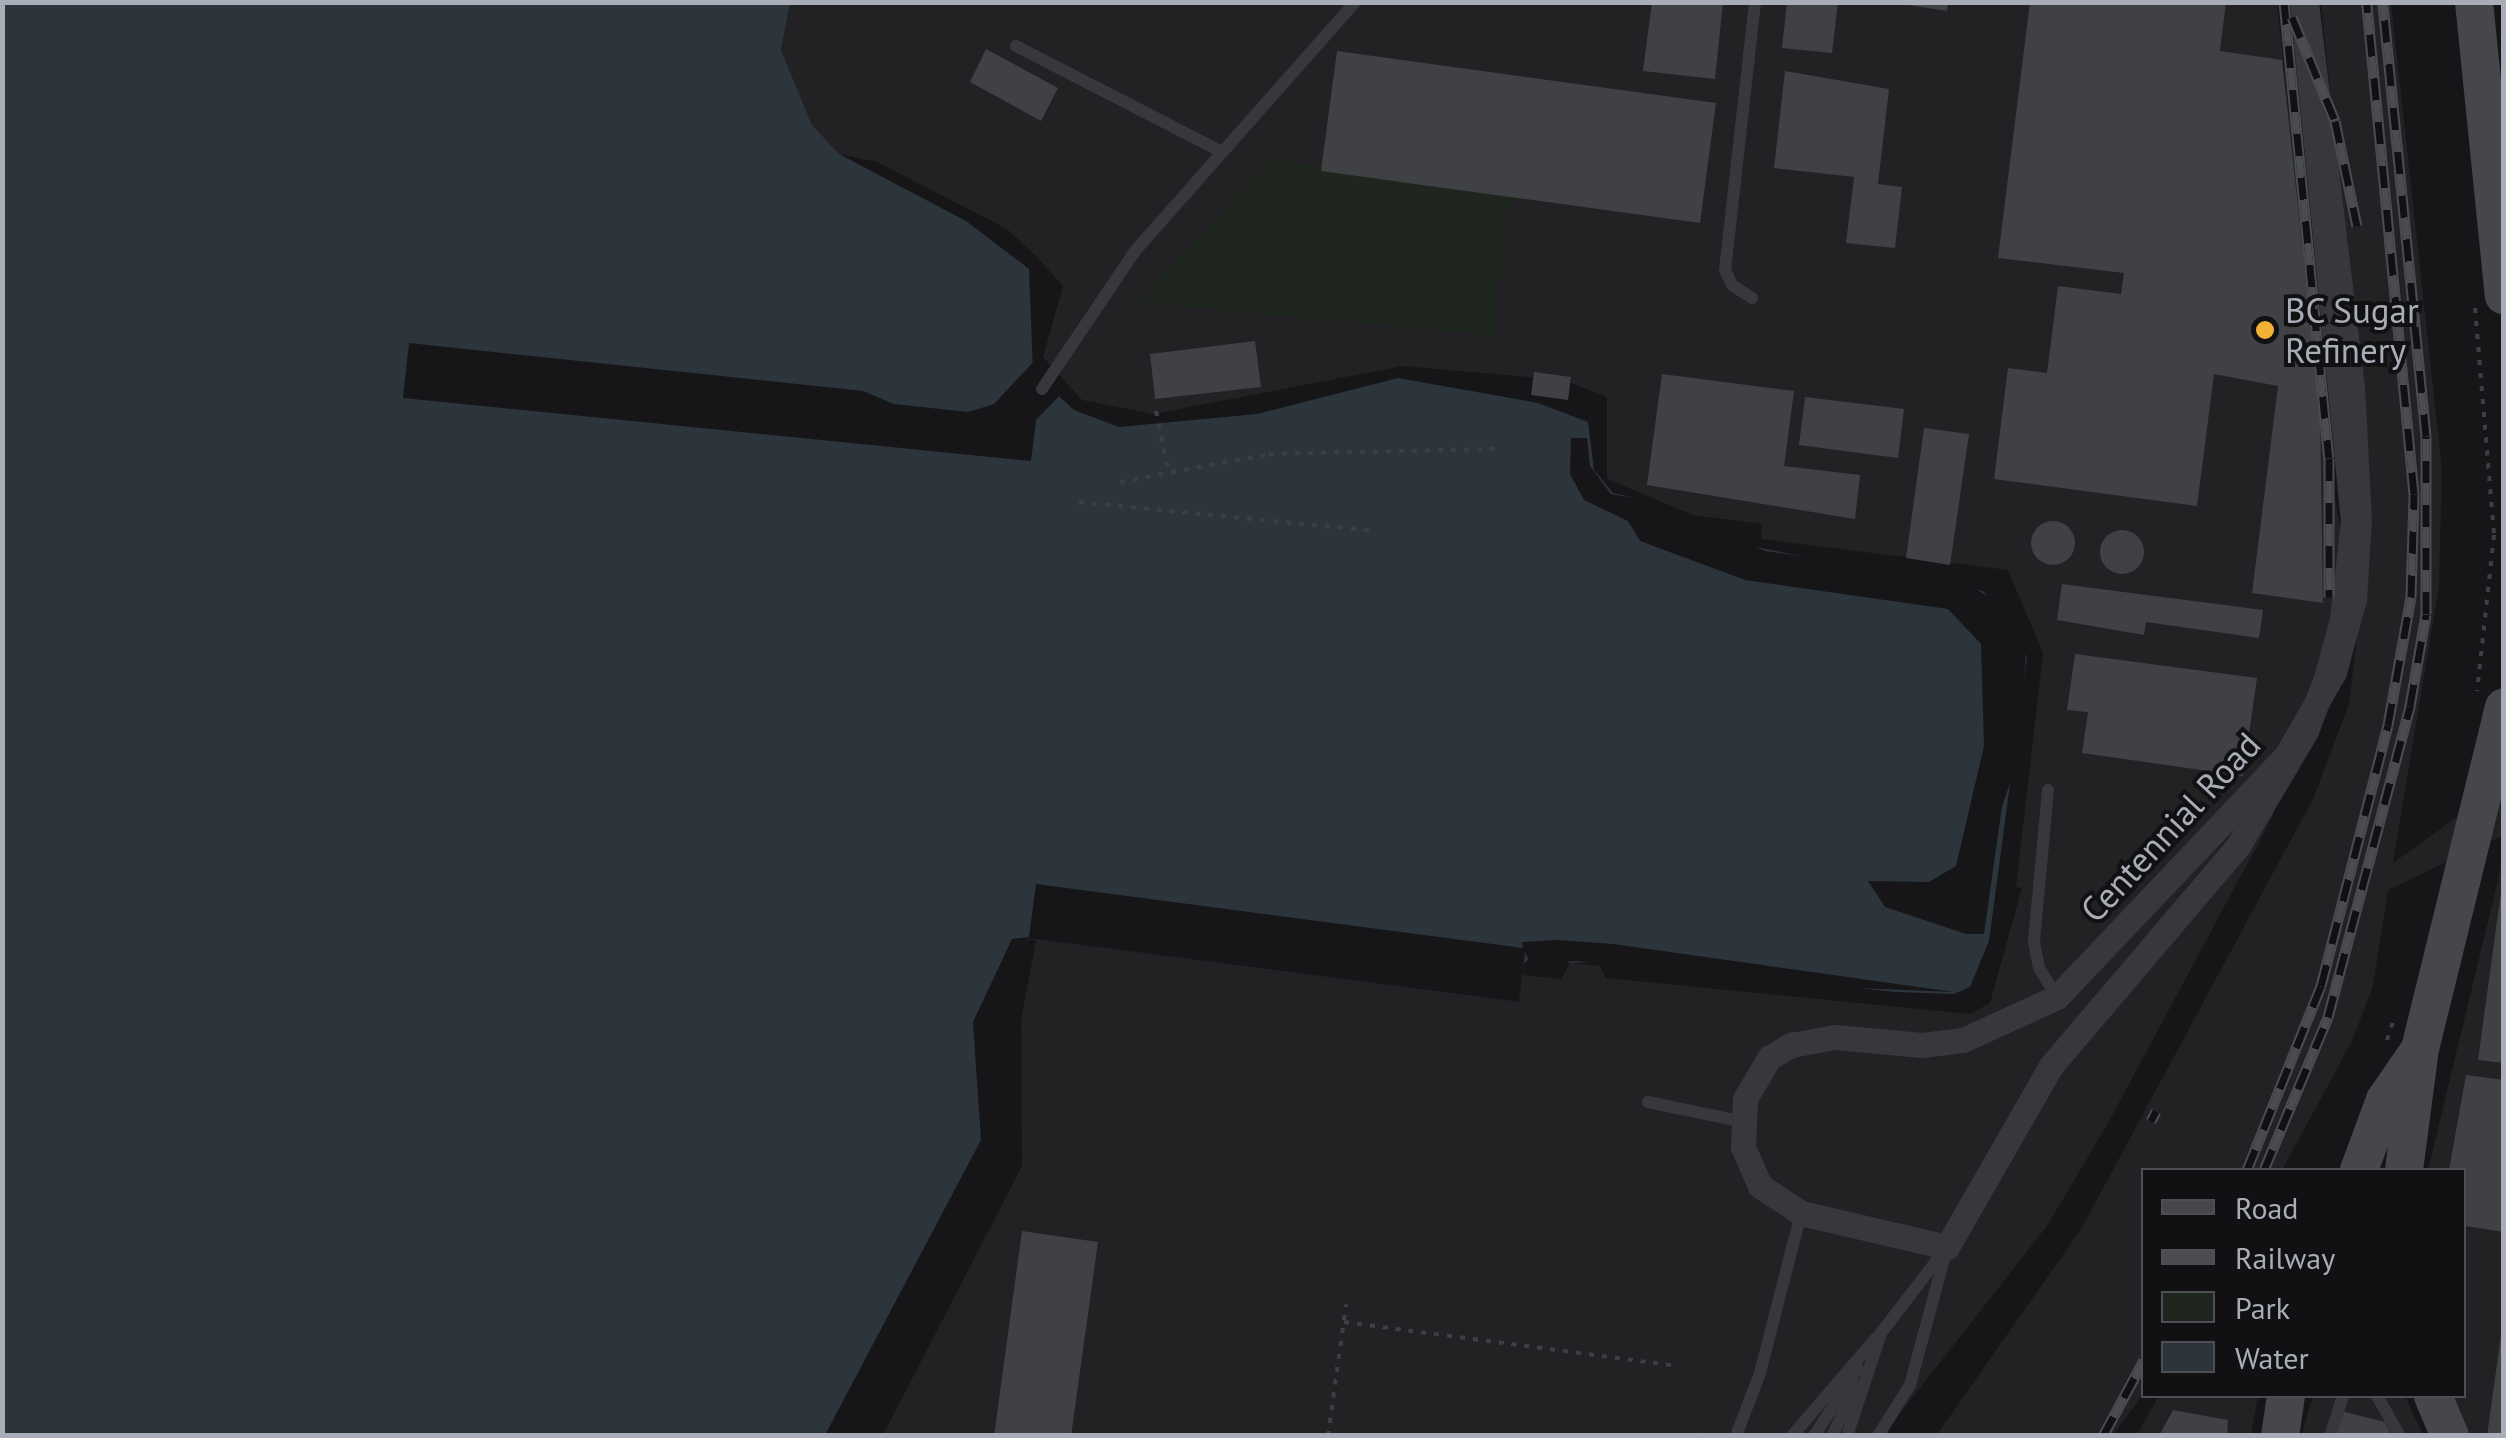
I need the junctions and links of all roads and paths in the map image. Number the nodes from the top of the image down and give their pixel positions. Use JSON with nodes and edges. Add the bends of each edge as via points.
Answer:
{"nodes":[{"id":1,"x":1354,"y":2,"type":"edge"},
{"id":2,"x":1756,"y":2,"type":"edge"},
{"id":3,"x":2304,"y":2,"type":"edge"},
{"id":4,"x":2474,"y":2,"type":"edge"},
{"id":5,"x":1016,"y":46,"type":"dead end"},
{"id":6,"x":1222,"y":152,"type":"junction"},
{"id":7,"x":2504,"y":295,"type":"edge"},
{"id":8,"x":1752,"y":298,"type":"dead end"},
{"id":9,"x":2484,"y":383,"type":"dead end"},
{"id":10,"x":1042,"y":389,"type":"dead end"},
{"id":11,"x":1156,"y":411,"type":"dead end"},
{"id":12,"x":1496,"y":449,"type":"dead end"},
{"id":13,"x":1168,"y":472,"type":"junction"},
{"id":14,"x":1120,"y":482,"type":"dead end"},
{"id":15,"x":1079,"y":502,"type":"dead end"},
{"id":16,"x":1374,"y":532,"type":"dead end"},
{"id":17,"x":2490,"y":720,"type":"edge"},
{"id":18,"x":2048,"y":790,"type":"dead end"},
{"id":19,"x":2057,"y":996,"type":"junction"},
{"id":20,"x":2420,"y":1049,"type":"junction"},
{"id":21,"x":1648,"y":1102,"type":"dead end"},
{"id":22,"x":1740,"y":1121,"type":"junction"},
{"id":23,"x":2360,"y":1168,"type":"edge"},
{"id":24,"x":2404,"y":1168,"type":"edge"},
{"id":25,"x":1801,"y":1213,"type":"junction"},
{"id":26,"x":1947,"y":1247,"type":"junction"},
{"id":27,"x":1346,"y":1304,"type":"dead end"},
{"id":28,"x":1344,"y":1322,"type":"junction"},
{"id":29,"x":1881,"y":1333,"type":"junction"},
{"id":30,"x":1679,"y":1366,"type":"dead end"},
{"id":31,"x":2342,"y":1398,"type":"edge"},
{"id":32,"x":2378,"y":1398,"type":"edge"},
{"id":33,"x":2433,"y":1398,"type":"edge"},
{"id":34,"x":1708,"y":1432,"type":"dead end"},
{"id":35,"x":1328,"y":1436,"type":"edge"},
{"id":36,"x":1699,"y":1436,"type":"edge"},
{"id":37,"x":1736,"y":1436,"type":"edge"},
{"id":38,"x":1792,"y":1436,"type":"edge"},
{"id":39,"x":1814,"y":1436,"type":"edge"},
{"id":40,"x":1832,"y":1436,"type":"edge"},
{"id":41,"x":1847,"y":1436,"type":"edge"},
{"id":42,"x":1878,"y":1436,"type":"edge"},
{"id":43,"x":2330,"y":1436,"type":"edge"},
{"id":44,"x":2400,"y":1436,"type":"edge"},
{"id":45,"x":2450,"y":1436,"type":"edge"}],
"edges":[{"from":1,"to":6,"type":"lane"},
{"from":2,"to":8,"type":"lane","via":[[1724,270],[1732,286]]},
{"from":3,"to":19,"type":"street","name":"Centennial Road","via":[[2352,388],[2359,520],[2354,599],[2334,672],[2286,756]]},
{"from":3,"to":26,"type":"street","via":[[2348,435],[2353,521],[2342,619],[2306,732],[2266,807],[2034,1092]]},
{"from":4,"to":7,"type":"main road"},
{"from":5,"to":6,"type":"lane"},
{"from":6,"to":10,"type":"lane","via":[[1136,252]]},
{"from":9,"to":17,"type":"path","via":[[2491,477]]},
{"from":11,"to":13,"type":"path"},
{"from":12,"to":13,"type":"path","via":[[1269,454]]},
{"from":13,"to":14,"type":"path"},
{"from":15,"to":16,"type":"path"},
{"from":17,"to":20,"type":"main road"},
{"from":18,"to":19,"type":"lane","via":[[2034,942]]},
{"from":19,"to":22,"type":"street","name":"Centennial Road","via":[[1962,1040],[1922,1045],[1835,1037],[1790,1045],[1754,1076]]},
{"from":20,"to":23,"type":"main road","via":[[2385,1100]]},
{"from":20,"to":24,"type":"main road"},
{"from":21,"to":22,"type":"lane"},
{"from":22,"to":25,"type":"street","via":[[1760,1186]]},
{"from":25,"to":26,"type":"street"},
{"from":25,"to":37,"type":"lane","via":[[1764,1360]]},
{"from":26,"to":29,"type":"lane"},
{"from":26,"to":42,"type":"lane","via":[[1910,1385]]},
{"from":27,"to":28,"type":"path"},
{"from":28,"to":30,"type":"path"},
{"from":28,"to":35,"type":"path"},
{"from":29,"to":38,"type":"lane"},
{"from":29,"to":39,"type":"lane"},
{"from":29,"to":40,"type":"lane"},
{"from":29,"to":41,"type":"lane"},
{"from":31,"to":43,"type":"lane"},
{"from":32,"to":44,"type":"lane"},
{"from":33,"to":45,"type":"main road"},
{"from":34,"to":36,"type":"path"}]}
